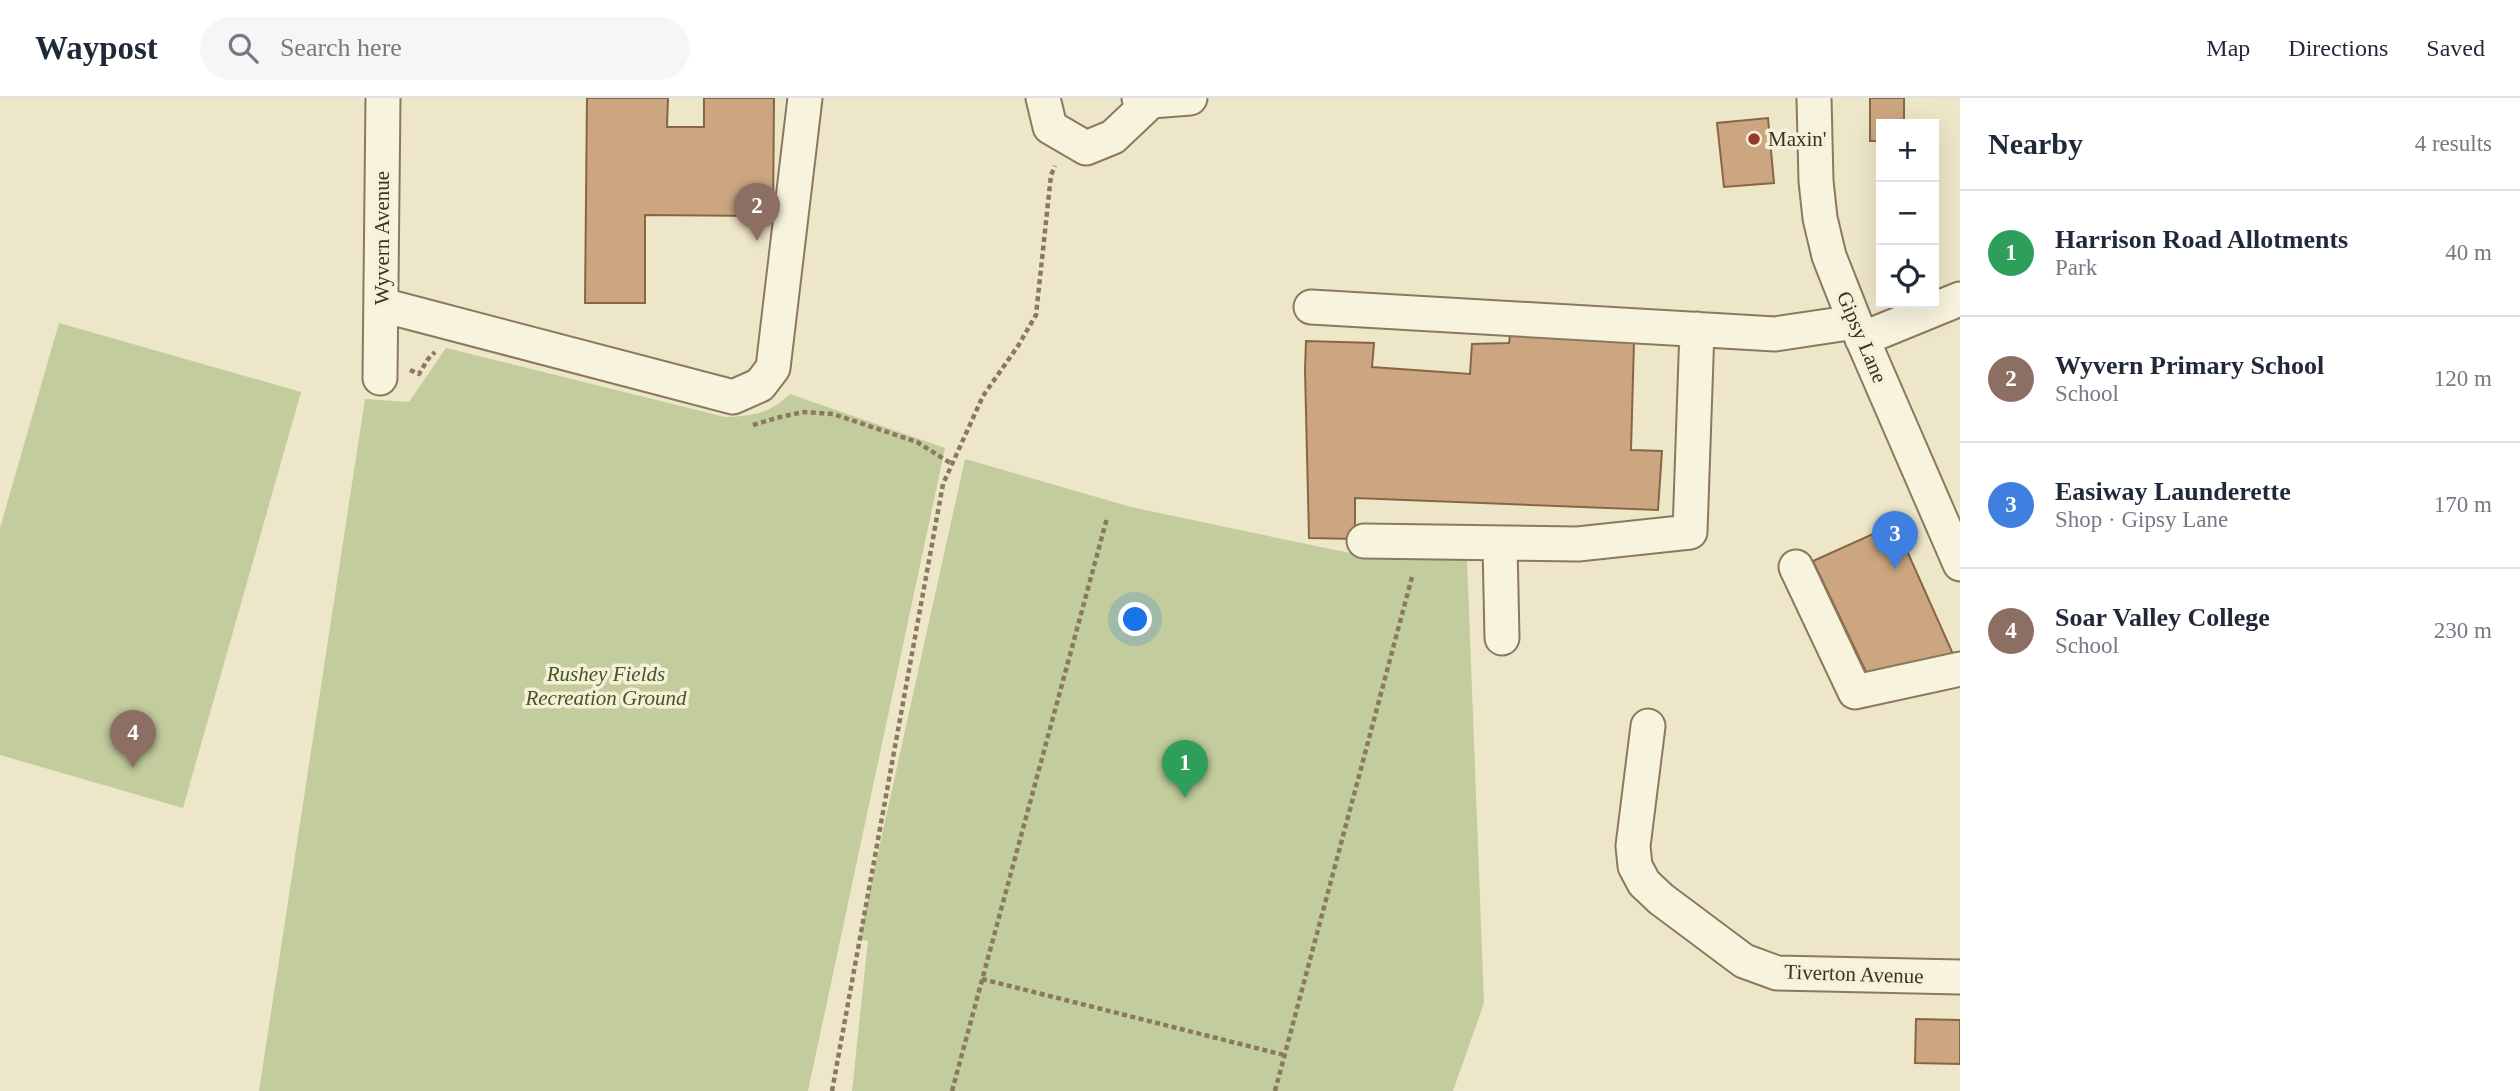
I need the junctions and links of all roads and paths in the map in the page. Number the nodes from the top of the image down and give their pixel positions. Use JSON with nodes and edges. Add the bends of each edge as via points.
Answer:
{"nodes":[{"id":1,"x":383,"y":98,"type":"edge"},
{"id":2,"x":805,"y":98,"type":"edge"},
{"id":3,"x":1043,"y":98,"type":"edge"},
{"id":4,"x":1190,"y":98,"type":"edge"},
{"id":5,"x":1814,"y":98,"type":"edge"},
{"id":6,"x":1145,"y":100,"type":"edge"},
{"id":7,"x":1070,"y":138,"type":"junction"},
{"id":8,"x":1960,"y":299,"type":"edge"},
{"id":9,"x":382,"y":305,"type":"junction"},
{"id":10,"x":1311,"y":307,"type":"dead end"},
{"id":11,"x":1697,"y":329,"type":"junction"},
{"id":12,"x":1858,"y":331,"type":"junction"},
{"id":13,"x":380,"y":378,"type":"dead end"},
{"id":14,"x":1107,"y":518,"type":"dead end"},
{"id":15,"x":1364,"y":541,"type":"dead end"},
{"id":16,"x":1500,"y":545,"type":"junction"},
{"id":17,"x":1960,"y":564,"type":"edge"},
{"id":18,"x":1796,"y":567,"type":"dead end"},
{"id":19,"x":1412,"y":577,"type":"dead end"},
{"id":20,"x":1502,"y":638,"type":"dead end"},
{"id":21,"x":1960,"y":669,"type":"edge"},
{"id":22,"x":1648,"y":726,"type":"dead end"},
{"id":23,"x":1960,"y":978,"type":"edge"},
{"id":24,"x":982,"y":979,"type":"junction"},
{"id":25,"x":1284,"y":1055,"type":"junction"},
{"id":26,"x":832,"y":1091,"type":"edge"},
{"id":27,"x":952,"y":1091,"type":"edge"},
{"id":28,"x":1275,"y":1091,"type":"edge"}],
"edges":[{"from":1,"to":9,"type":"street","name":"Wyvern Avenue"},
{"from":2,"to":9,"type":"street","via":[[773,368],[760,385],[733,397]]},
{"from":3,"to":7,"type":"street","via":[[1050,127]]},
{"from":4,"to":6,"type":"street"},
{"from":5,"to":12,"type":"street","name":"Gipsy Lane","via":[[1820,218],[1829,256]]},
{"from":6,"to":7,"type":"street","via":[[1113,137],[1086,148]]},
{"from":7,"to":26,"type":"path","via":[[1051,175],[1036,315],[983,396],[943,484]]},
{"from":8,"to":12,"type":"street"},
{"from":9,"to":13,"type":"street","name":"Wyvern Avenue"},
{"from":10,"to":11,"type":"street"},
{"from":11,"to":12,"type":"street","via":[[1775,334]]},
{"from":11,"to":16,"type":"street","via":[[1690,532],[1578,544]]},
{"from":12,"to":17,"type":"street","name":"Gipsy Lane"},
{"from":14,"to":24,"type":"path"},
{"from":15,"to":16,"type":"street"},
{"from":16,"to":20,"type":"street"},
{"from":18,"to":21,"type":"street","via":[[1855,692]]},
{"from":19,"to":25,"type":"path"},
{"from":22,"to":23,"type":"street","name":"Tiverton Avenue","via":[[1633,846],[1635,866],[1661,899],[1744,961],[1777,973]]},
{"from":24,"to":25,"type":"path"},
{"from":24,"to":27,"type":"path"},
{"from":25,"to":28,"type":"path"}]}
